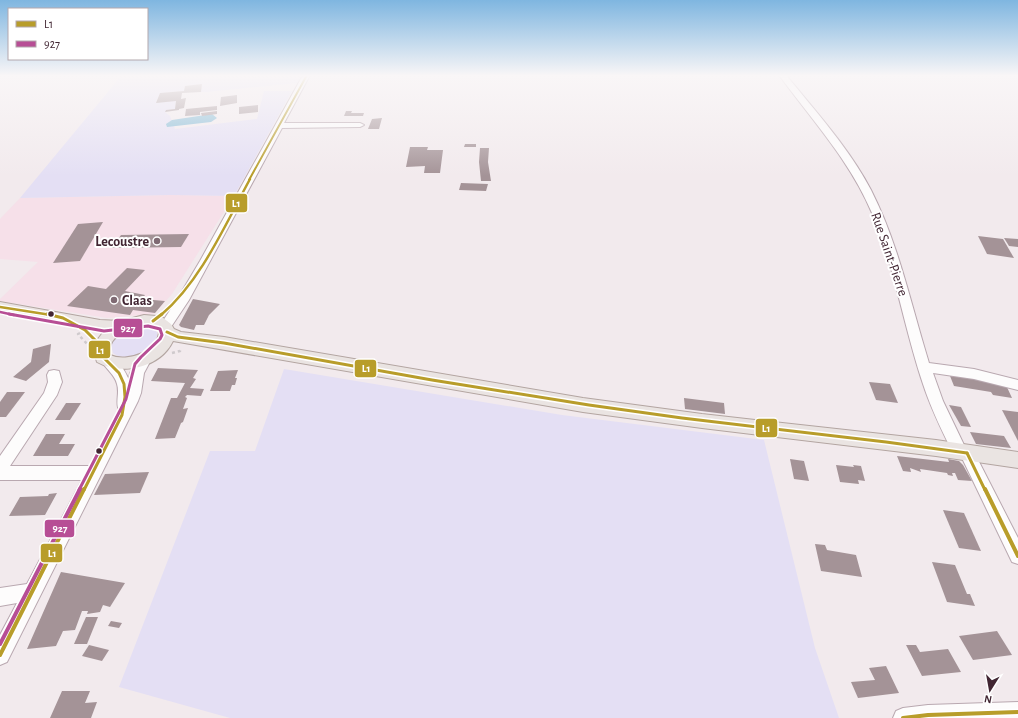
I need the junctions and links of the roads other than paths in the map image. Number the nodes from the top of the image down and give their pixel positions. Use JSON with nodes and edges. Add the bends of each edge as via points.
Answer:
{"nodes":[{"id":1,"x":289,"y":109,"type":"edge"},
{"id":2,"x":808,"y":109,"type":"edge"},
{"id":3,"x":360,"y":125,"type":"dead end"},
{"id":4,"x":279,"y":126,"type":"junction"},
{"id":5,"x":0,"y":307,"type":"edge"},
{"id":6,"x":60,"y":318,"type":"junction"},
{"id":7,"x":124,"y":326,"type":"junction"},
{"id":8,"x":162,"y":326,"type":"junction"},
{"id":9,"x":214,"y":342,"type":"junction"},
{"id":10,"x":100,"y":354,"type":"junction"},
{"id":11,"x":156,"y":355,"type":"junction"},
{"id":12,"x":925,"y":367,"type":"junction"},
{"id":13,"x":54,"y":375,"type":"dead end"},
{"id":14,"x":1018,"y":385,"type":"edge"},
{"id":15,"x":122,"y":415,"type":"junction"},
{"id":16,"x":970,"y":454,"type":"junction"},
{"id":17,"x":1018,"y":460,"type":"edge"},
{"id":18,"x":1018,"y":466,"type":"edge"},
{"id":19,"x":0,"y":468,"type":"edge"},
{"id":20,"x":0,"y":473,"type":"edge"},
{"id":21,"x":93,"y":473,"type":"junction"},
{"id":22,"x":1018,"y":556,"type":"edge"},
{"id":23,"x":32,"y":592,"type":"junction"},
{"id":24,"x":0,"y":597,"type":"edge"},
{"id":25,"x":0,"y":655,"type":"edge"},
{"id":26,"x":1018,"y":712,"type":"edge"},
{"id":27,"x":903,"y":718,"type":"edge"}],
"edges":[{"from":1,"to":4,"type":"street"},
{"from":2,"to":12,"type":"street","name":"Rue Saint-Pierre","via":[[861,180],[872,201],[894,262]]},
{"from":3,"to":4,"type":"street"},
{"from":4,"to":8,"type":"street","via":[[183,300]]},
{"from":5,"to":6,"type":"main road"},
{"from":6,"to":7,"type":"main road"},
{"from":6,"to":10,"type":"main road","via":[[77,325],[92,337]]},
{"from":7,"to":8,"type":"main road","via":[[139,321]]},
{"from":7,"to":10,"type":"main road","via":[[108,336]]},
{"from":8,"to":9,"type":"main road","via":[[178,337]]},
{"from":8,"to":11,"type":"main road","via":[[165,342]]},
{"from":9,"to":11,"type":"main road","via":[[183,344]]},
{"from":9,"to":16,"type":"main road","via":[[495,389],[552,408],[589,415],[716,431],[778,430]]},
{"from":10,"to":11,"type":"main road","via":[[126,364]]},
{"from":10,"to":15,"type":"street","via":[[124,381],[126,394]]},
{"from":11,"to":15,"type":"street","via":[[137,373],[133,396]]},
{"from":12,"to":14,"type":"street","via":[[979,375]]},
{"from":12,"to":16,"type":"street","name":"Rue Saint-Pierre","via":[[934,394]]},
{"from":13,"to":19,"type":"street","via":[[55,382],[50,395]]},
{"from":15,"to":21,"type":"street"},
{"from":16,"to":17,"type":"main road"},
{"from":16,"to":18,"type":"main road"},
{"from":16,"to":22,"type":"street","name":"Rue Saint-Pierre"},
{"from":20,"to":21,"type":"street"},
{"from":21,"to":23,"type":"street"},
{"from":23,"to":24,"type":"street"},
{"from":23,"to":25,"type":"street"},
{"from":26,"to":27,"type":"street"}]}
